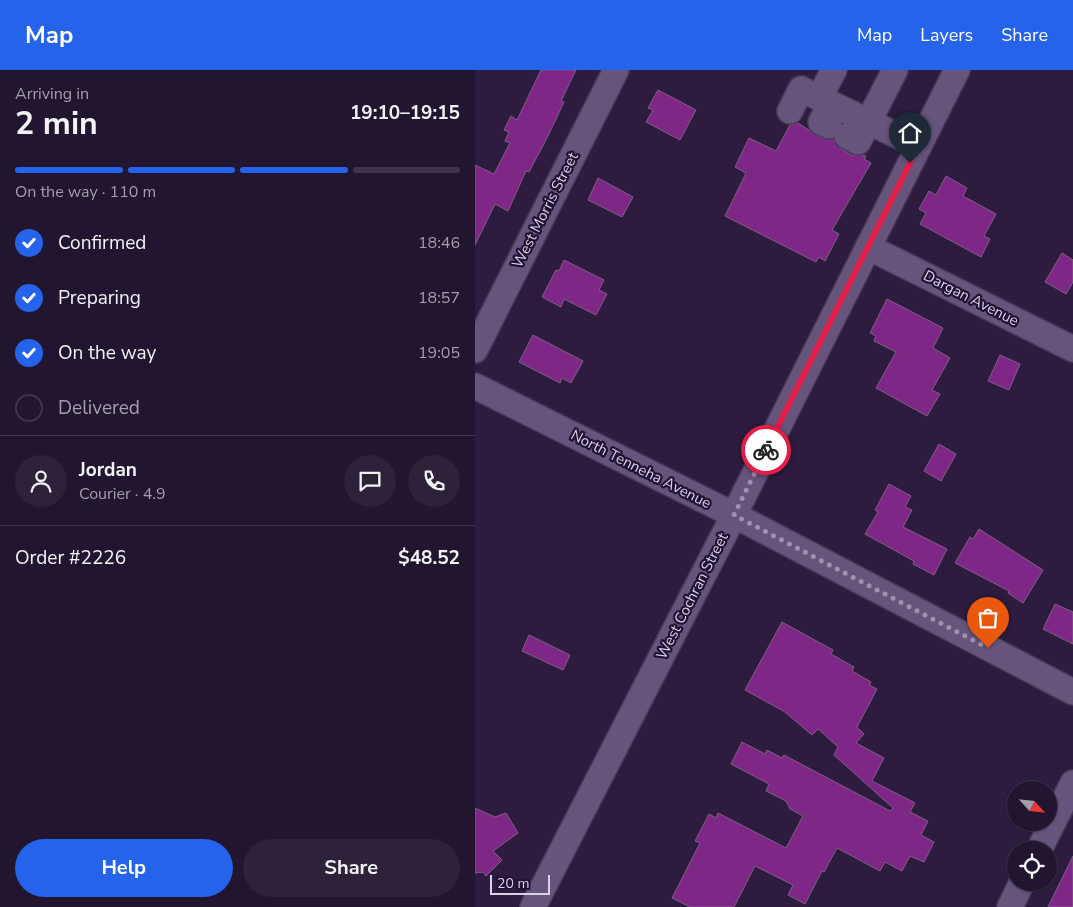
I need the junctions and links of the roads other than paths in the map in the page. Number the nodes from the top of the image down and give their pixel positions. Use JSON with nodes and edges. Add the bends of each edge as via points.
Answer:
{"nodes":[{"id":1,"x":616,"y":70,"type":"edge"},
{"id":2,"x":834,"y":70,"type":"edge"},
{"id":3,"x":895,"y":70,"type":"edge"},
{"id":4,"x":957,"y":70,"type":"edge"},
{"id":5,"x":790,"y":111,"type":"dead end"},
{"id":6,"x":832,"y":116,"type":"junction"},
{"id":7,"x":868,"y":122,"type":"junction"},
{"id":8,"x":919,"y":146,"type":"junction"},
{"id":9,"x":868,"y":247,"type":"junction"},
{"id":10,"x":1073,"y":349,"type":"edge"},
{"id":11,"x":475,"y":350,"type":"edge"},
{"id":12,"x":475,"y":386,"type":"edge"},
{"id":13,"x":734,"y":515,"type":"junction"},
{"id":14,"x":1073,"y":692,"type":"edge"},
{"id":15,"x":1073,"y":783,"type":"edge"},
{"id":16,"x":1044,"y":841,"type":"edge"},
{"id":17,"x":1018,"y":891,"type":"edge"},
{"id":18,"x":533,"y":907,"type":"edge"},
{"id":19,"x":1010,"y":907,"type":"edge"}],
"edges":[{"from":1,"to":11,"type":"street","name":"West Morris Street"},
{"from":2,"to":6,"type":"street"},
{"from":3,"to":7,"type":"street"},
{"from":4,"to":8,"type":"street","name":"West Cochran Street"},
{"from":5,"to":6,"type":"street","via":[[801,89]]},
{"from":6,"to":7,"type":"street"},
{"from":6,"to":7,"type":"street","via":[[857,142]]},
{"from":7,"to":8,"type":"street"},
{"from":8,"to":9,"type":"street","name":"West Cochran Street"},
{"from":9,"to":10,"type":"street","name":"Dargan Avenue"},
{"from":9,"to":13,"type":"street","name":"West Cochran Street"},
{"from":12,"to":13,"type":"street","name":"North Tenneha Avenue"},
{"from":13,"to":14,"type":"street","name":"North Tenneha Avenue"},
{"from":13,"to":18,"type":"street","name":"West Cochran Street"},
{"from":15,"to":16,"type":"street"},
{"from":17,"to":19,"type":"street"}]}
